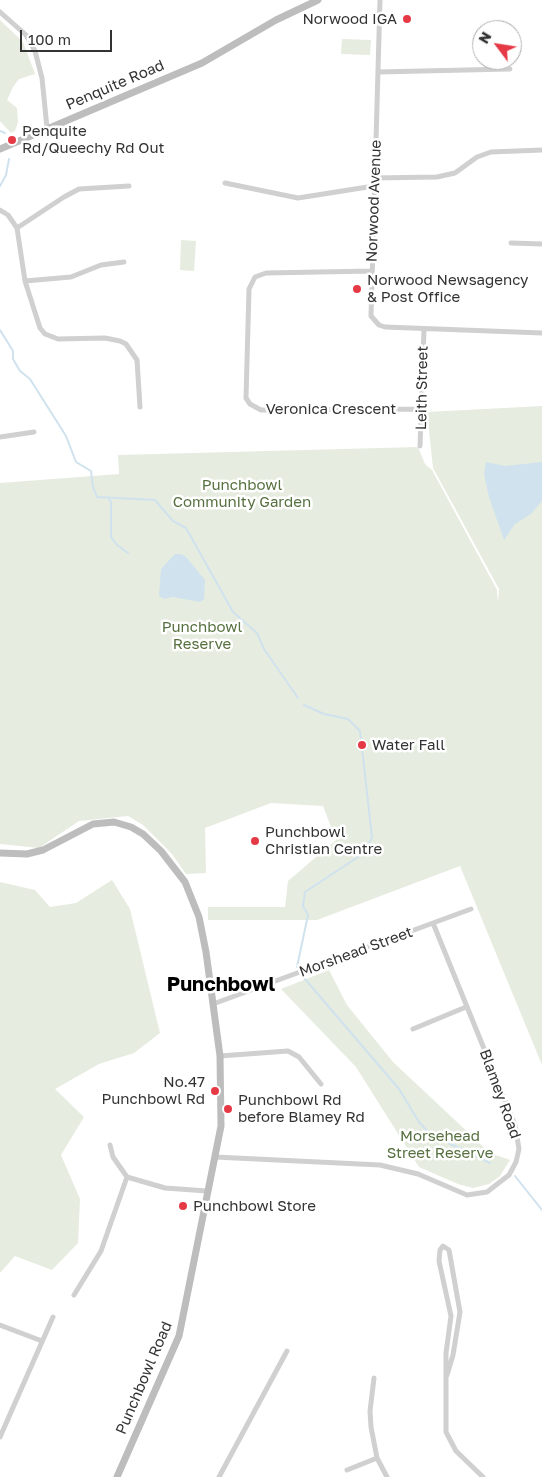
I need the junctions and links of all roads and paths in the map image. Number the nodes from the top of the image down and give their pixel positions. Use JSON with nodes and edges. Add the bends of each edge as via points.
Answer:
{"nodes":[{"id":1,"x":318,"y":0,"type":"edge"},
{"id":2,"x":380,"y":0,"type":"edge"},
{"id":3,"x":0,"y":12,"type":"edge"},
{"id":4,"x":472,"y":70,"type":"edge"},
{"id":5,"x":378,"y":72,"type":"junction"},
{"id":6,"x":47,"y":128,"type":"junction"},
{"id":7,"x":0,"y":149,"type":"edge"},
{"id":8,"x":542,"y":150,"type":"edge"},
{"id":9,"x":374,"y":178,"type":"junction"},
{"id":10,"x":225,"y":183,"type":"dead end"},
{"id":11,"x":129,"y":186,"type":"dead end"},
{"id":12,"x":374,"y":186,"type":"junction"},
{"id":13,"x":0,"y":210,"type":"edge"},
{"id":14,"x":17,"y":228,"type":"junction"},
{"id":15,"x":511,"y":243,"type":"dead end"},
{"id":16,"x":542,"y":244,"type":"edge"},
{"id":17,"x":124,"y":262,"type":"dead end"},
{"id":18,"x":372,"y":270,"type":"junction"},
{"id":19,"x":25,"y":282,"type":"junction"},
{"id":20,"x":424,"y":329,"type":"junction"},
{"id":21,"x":542,"y":333,"type":"edge"},
{"id":22,"x":140,"y":407,"type":"dead end"},
{"id":23,"x":421,"y":409,"type":"junction"},
{"id":24,"x":34,"y":432,"type":"dead end"},
{"id":25,"x":0,"y":437,"type":"edge"},
{"id":26,"x":420,"y":446,"type":"dead end"},
{"id":27,"x":0,"y":853,"type":"edge"},
{"id":28,"x":471,"y":909,"type":"dead end"},
{"id":29,"x":433,"y":923,"type":"junction"},
{"id":30,"x":214,"y":1004,"type":"junction"},
{"id":31,"x":466,"y":1007,"type":"junction"},
{"id":32,"x":414,"y":1029,"type":"dead end"},
{"id":33,"x":220,"y":1056,"type":"junction"},
{"id":34,"x":321,"y":1084,"type":"dead end"},
{"id":35,"x":110,"y":1145,"type":"dead end"},
{"id":36,"x":215,"y":1157,"type":"junction"},
{"id":37,"x":127,"y":1176,"type":"junction"},
{"id":38,"x":207,"y":1191,"type":"junction"},
{"id":39,"x":74,"y":1295,"type":"dead end"},
{"id":40,"x":52,"y":1317,"type":"dead end"},
{"id":41,"x":0,"y":1325,"type":"edge"},
{"id":42,"x":42,"y":1341,"type":"junction"},
{"id":43,"x":287,"y":1351,"type":"dead end"},
{"id":44,"x":447,"y":1375,"type":"junction"},
{"id":45,"x":374,"y":1378,"type":"dead end"},
{"id":46,"x":0,"y":1437,"type":"edge"},
{"id":47,"x":377,"y":1458,"type":"junction"},
{"id":48,"x":347,"y":1470,"type":"dead end"},
{"id":49,"x":117,"y":1477,"type":"edge"},
{"id":50,"x":219,"y":1477,"type":"edge"},
{"id":51,"x":387,"y":1477,"type":"edge"},
{"id":52,"x":483,"y":1477,"type":"edge"}],
"edges":[{"from":1,"to":6,"type":"street","name":"Penquite Road","via":[[202,63]]},
{"from":2,"to":5,"type":"street","name":"Norwood Avenue"},
{"from":3,"to":6,"type":"street","via":[[26,36],[35,51],[42,78]]},
{"from":4,"to":5,"type":"street"},
{"from":5,"to":9,"type":"street","name":"Norwood Avenue"},
{"from":6,"to":7,"type":"street","name":"Penquite Road"},
{"from":8,"to":9,"type":"street","via":[[491,152],[477,157],[455,173],[437,177]]},
{"from":9,"to":12,"type":"street","name":"Norwood Avenue"},
{"from":10,"to":12,"type":"street","via":[[298,198]]},
{"from":11,"to":14,"type":"street","via":[[79,189]]},
{"from":12,"to":18,"type":"street","name":"Norwood Avenue"},
{"from":13,"to":14,"type":"street"},
{"from":14,"to":19,"type":"street"},
{"from":15,"to":16,"type":"street"},
{"from":17,"to":19,"type":"street","via":[[97,266],[71,277]]},
{"from":18,"to":20,"type":"street","name":"Norwood Avenue","via":[[370,309],[374,321],[385,327]]},
{"from":18,"to":23,"type":"street","name":"Veronica Crescent","via":[[266,273],[255,277],[249,289],[246,398],[261,410]]},
{"from":19,"to":22,"type":"street","via":[[36,319],[45,334],[58,339],[113,339],[131,349],[137,360]]},
{"from":20,"to":21,"type":"street","name":"Norwood Avenue"},
{"from":20,"to":23,"type":"street","name":"Leith Street"},
{"from":23,"to":26,"type":"street","name":"Leith Street"},
{"from":24,"to":25,"type":"street"},
{"from":27,"to":30,"type":"street","name":"Punchbowl Road","via":[[27,854],[44,850],[86,826],[101,822],[125,824],[143,834],[175,867],[190,895],[201,929]]},
{"from":28,"to":29,"type":"street","name":"Morshead Street"},
{"from":29,"to":30,"type":"street","name":"Morshead Street"},
{"from":29,"to":31,"type":"street","name":"Blamey Road"},
{"from":30,"to":33,"type":"street","name":"Punchbowl Road"},
{"from":31,"to":32,"type":"street"},
{"from":31,"to":36,"type":"street","name":"Blamey Road","via":[[518,1138],[516,1162],[509,1175],[487,1192],[467,1195],[418,1174],[380,1165]]},
{"from":33,"to":34,"type":"street","via":[[288,1051],[299,1057]]},
{"from":33,"to":36,"type":"street","name":"Punchbowl Road","via":[[222,1111]]},
{"from":35,"to":37,"type":"street","via":[[113,1157]]},
{"from":36,"to":38,"type":"street","name":"Punchbowl Road"},
{"from":37,"to":38,"type":"street","via":[[165,1188]]},
{"from":37,"to":39,"type":"street","via":[[101,1252]]},
{"from":38,"to":49,"type":"street","name":"Punchbowl Road","via":[[179,1336]]},
{"from":40,"to":42,"type":"street"},
{"from":41,"to":42,"type":"street"},
{"from":42,"to":46,"type":"street"},
{"from":43,"to":50,"type":"street"},
{"from":44,"to":44,"type":"street","via":[[450,1316],[439,1261],[443,1246],[449,1250],[460,1312]]},
{"from":44,"to":52,"type":"street","via":[[445,1421],[448,1439]]},
{"from":45,"to":47,"type":"street","via":[[370,1411]]},
{"from":47,"to":48,"type":"street"},
{"from":47,"to":51,"type":"street"}]}
